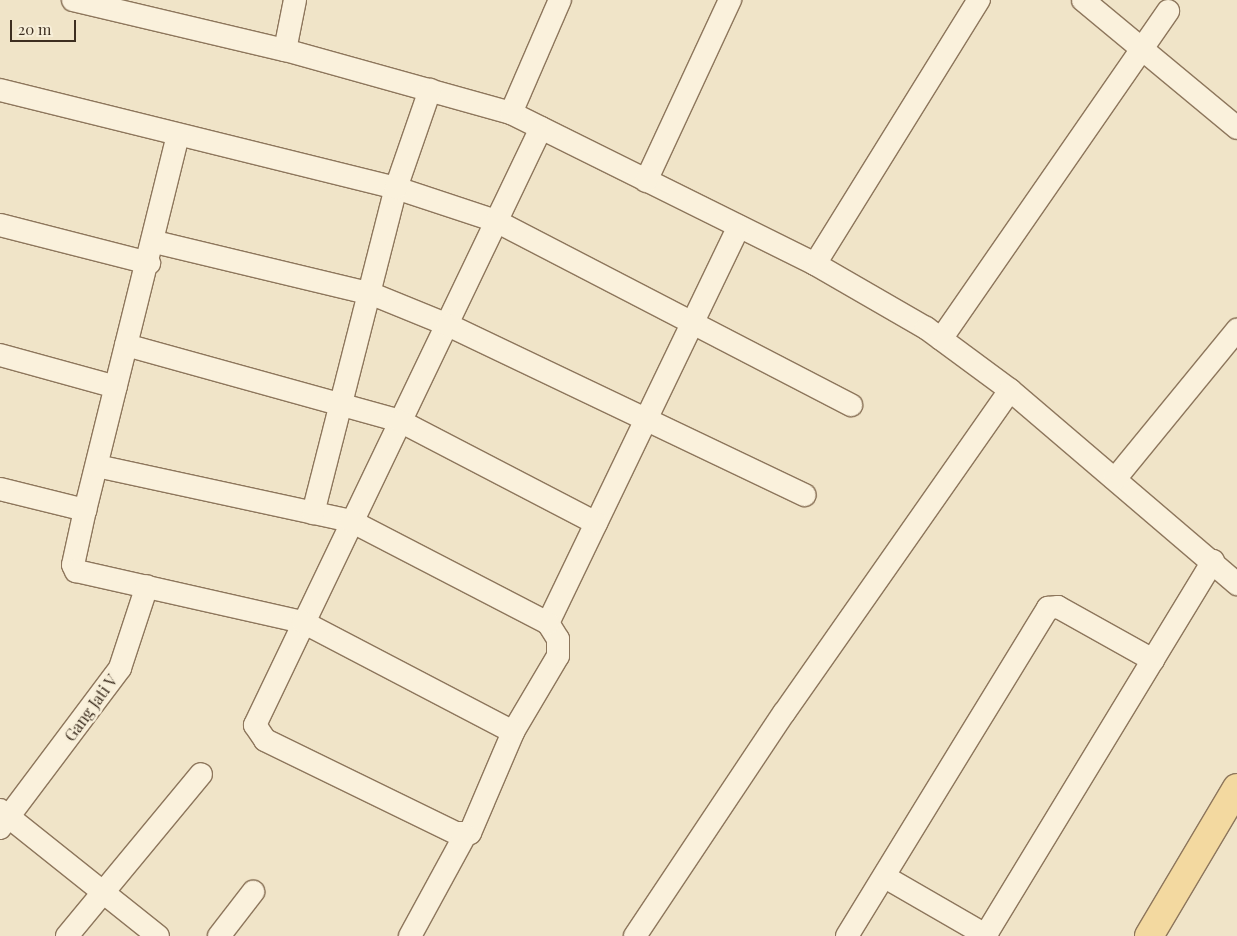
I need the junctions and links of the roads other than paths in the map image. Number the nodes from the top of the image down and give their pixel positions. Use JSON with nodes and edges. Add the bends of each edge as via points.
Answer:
{"nodes":[{"id":1,"x":73,"y":0,"type":"edge"},
{"id":2,"x":295,"y":0,"type":"edge"},
{"id":3,"x":560,"y":0,"type":"edge"},
{"id":4,"x":730,"y":0,"type":"edge"},
{"id":5,"x":978,"y":0,"type":"edge"},
{"id":6,"x":1083,"y":0,"type":"edge"},
{"id":7,"x":1168,"y":11,"type":"dead end"},
{"id":8,"x":1140,"y":47,"type":"junction"},
{"id":9,"x":285,"y":50,"type":"junction"},
{"id":10,"x":0,"y":90,"type":"edge"},
{"id":11,"x":430,"y":90,"type":"junction"},
{"id":12,"x":511,"y":113,"type":"junction"},
{"id":13,"x":540,"y":128,"type":"junction"},
{"id":14,"x":1237,"y":128,"type":"edge"},
{"id":15,"x":178,"y":135,"type":"junction"},
{"id":16,"x":646,"y":181,"type":"junction"},
{"id":17,"x":396,"y":188,"type":"junction"},
{"id":18,"x":496,"y":221,"type":"junction"},
{"id":19,"x":0,"y":224,"type":"edge"},
{"id":20,"x":740,"y":227,"type":"junction"},
{"id":21,"x":152,"y":252,"type":"junction"},
{"id":22,"x":815,"y":264,"type":"junction"},
{"id":23,"x":372,"y":294,"type":"junction"},
{"id":24,"x":692,"y":323,"type":"junction"},
{"id":25,"x":448,"y":324,"type":"junction"},
{"id":26,"x":1237,"y":330,"type":"edge"},
{"id":27,"x":941,"y":338,"type":"junction"},
{"id":28,"x":126,"y":345,"type":"junction"},
{"id":29,"x":0,"y":355,"type":"edge"},
{"id":30,"x":116,"y":387,"type":"junction"},
{"id":31,"x":1010,"y":390,"type":"junction"},
{"id":32,"x":339,"y":403,"type":"junction"},
{"id":33,"x":851,"y":404,"type":"dead end"},
{"id":34,"x":400,"y":420,"type":"junction"},
{"id":35,"x":646,"y":420,"type":"junction"},
{"id":36,"x":97,"y":466,"type":"junction"},
{"id":37,"x":1115,"y":479,"type":"junction"},
{"id":38,"x":0,"y":489,"type":"edge"},
{"id":39,"x":805,"y":495,"type":"dead end"},
{"id":40,"x":85,"y":510,"type":"junction"},
{"id":41,"x":313,"y":513,"type":"junction"},
{"id":42,"x":351,"y":521,"type":"junction"},
{"id":43,"x":596,"y":523,"type":"junction"},
{"id":44,"x":1228,"y":570,"type":"edge"},
{"id":45,"x":147,"y":586,"type":"junction"},
{"id":46,"x":303,"y":622,"type":"junction"},
{"id":47,"x":548,"y":624,"type":"junction"},
{"id":48,"x":1153,"y":660,"type":"junction"},
{"id":49,"x":513,"y":732,"type":"junction"},
{"id":50,"x":201,"y":774,"type":"dead end"},
{"id":51,"x":1237,"y":788,"type":"edge"},
{"id":52,"x":3,"y":819,"type":"edge"},
{"id":53,"x":465,"y":835,"type":"junction"},
{"id":54,"x":885,"y":877,"type":"junction"},
{"id":55,"x":104,"y":889,"type":"junction"},
{"id":56,"x":253,"y":892,"type":"dead end"},
{"id":57,"x":67,"y":936,"type":"edge"},
{"id":58,"x":158,"y":936,"type":"edge"},
{"id":59,"x":219,"y":936,"type":"edge"},
{"id":60,"x":410,"y":936,"type":"edge"},
{"id":61,"x":635,"y":936,"type":"edge"},
{"id":62,"x":847,"y":936,"type":"edge"},
{"id":63,"x":986,"y":936,"type":"edge"},
{"id":64,"x":1149,"y":936,"type":"edge"}],
"edges":[{"from":1,"to":9,"type":"street"},
{"from":2,"to":9,"type":"street"},
{"from":3,"to":12,"type":"street"},
{"from":4,"to":16,"type":"street"},
{"from":5,"to":22,"type":"street"},
{"from":6,"to":8,"type":"street"},
{"from":7,"to":8,"type":"street"},
{"from":8,"to":14,"type":"street"},
{"from":8,"to":27,"type":"street"},
{"from":9,"to":11,"type":"street"},
{"from":10,"to":15,"type":"street"},
{"from":11,"to":12,"type":"street"},
{"from":11,"to":17,"type":"street"},
{"from":12,"to":13,"type":"street"},
{"from":13,"to":16,"type":"street"},
{"from":13,"to":18,"type":"street"},
{"from":15,"to":17,"type":"street"},
{"from":15,"to":21,"type":"street"},
{"from":16,"to":20,"type":"street"},
{"from":17,"to":18,"type":"street"},
{"from":17,"to":23,"type":"street"},
{"from":18,"to":24,"type":"street"},
{"from":18,"to":25,"type":"street"},
{"from":19,"to":21,"type":"street"},
{"from":20,"to":22,"type":"street"},
{"from":20,"to":24,"type":"street"},
{"from":21,"to":23,"type":"street"},
{"from":21,"to":28,"type":"street"},
{"from":22,"to":27,"type":"street","via":[[872,293]]},
{"from":23,"to":25,"type":"street"},
{"from":23,"to":32,"type":"street"},
{"from":24,"to":33,"type":"street"},
{"from":24,"to":35,"type":"street"},
{"from":25,"to":34,"type":"street"},
{"from":25,"to":35,"type":"street"},
{"from":26,"to":37,"type":"street"},
{"from":27,"to":31,"type":"street"},
{"from":28,"to":30,"type":"street"},
{"from":28,"to":32,"type":"street"},
{"from":29,"to":30,"type":"street"},
{"from":30,"to":36,"type":"street"},
{"from":31,"to":37,"type":"street"},
{"from":31,"to":61,"type":"street"},
{"from":32,"to":34,"type":"street"},
{"from":32,"to":41,"type":"street"},
{"from":34,"to":42,"type":"street"},
{"from":34,"to":43,"type":"street"},
{"from":35,"to":39,"type":"street"},
{"from":35,"to":43,"type":"street"},
{"from":36,"to":40,"type":"street"},
{"from":36,"to":41,"type":"street"},
{"from":37,"to":44,"type":"street"},
{"from":38,"to":40,"type":"street"},
{"from":40,"to":45,"type":"street","via":[[73,565],[76,571]]},
{"from":41,"to":42,"type":"street"},
{"from":42,"to":46,"type":"street"},
{"from":42,"to":47,"type":"street"},
{"from":43,"to":47,"type":"street"},
{"from":44,"to":48,"type":"street"},
{"from":45,"to":46,"type":"street"},
{"from":45,"to":52,"type":"street","name":"Gang Jati V","via":[[120,668]]},
{"from":46,"to":49,"type":"street"},
{"from":46,"to":53,"type":"street","via":[[256,731],[265,740]]},
{"from":47,"to":49,"type":"street","via":[[558,639],[558,656]]},
{"from":48,"to":54,"type":"street","via":[[1058,607],[1048,608]]},
{"from":48,"to":63,"type":"street"},
{"from":49,"to":53,"type":"street"},
{"from":50,"to":55,"type":"street"},
{"from":51,"to":64,"type":"main road"},
{"from":52,"to":55,"type":"street"},
{"from":53,"to":60,"type":"street"},
{"from":54,"to":62,"type":"street"},
{"from":54,"to":63,"type":"street"},
{"from":55,"to":57,"type":"street"},
{"from":55,"to":58,"type":"street"},
{"from":56,"to":59,"type":"street"}]}
